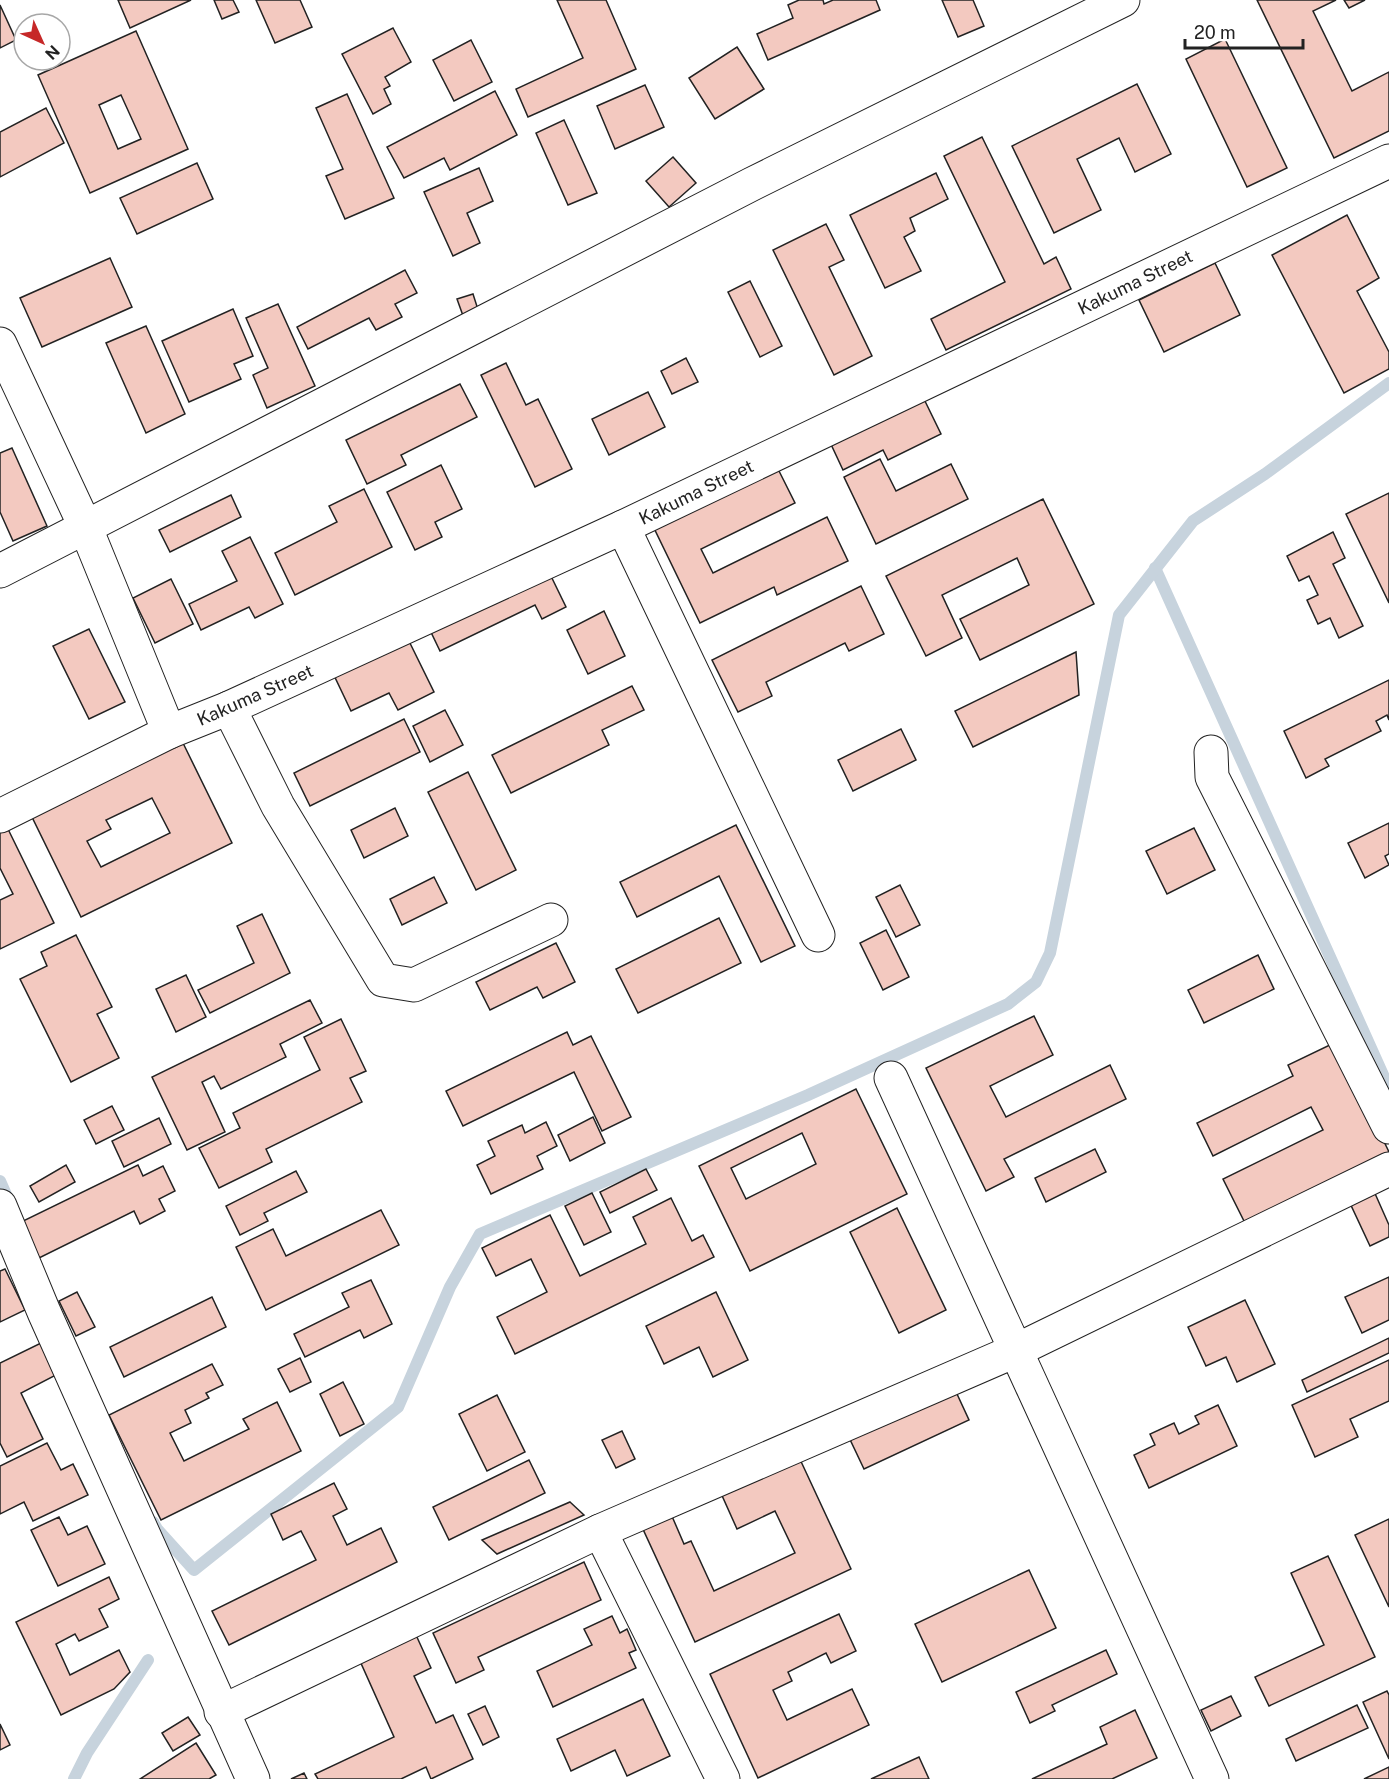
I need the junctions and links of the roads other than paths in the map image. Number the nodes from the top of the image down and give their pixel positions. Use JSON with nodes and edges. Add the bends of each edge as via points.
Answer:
{"nodes":[{"id":1,"x":1123,"y":0,"type":"edge"},
{"id":2,"x":1389,"y":161,"type":"edge"},
{"id":3,"x":0,"y":344,"type":"edge"},
{"id":4,"x":86,"y":526,"type":"junction"},
{"id":5,"x":623,"y":527,"type":"junction"},
{"id":6,"x":0,"y":571,"type":"edge"},
{"id":7,"x":229,"y":708,"type":"junction"},
{"id":8,"x":169,"y":732,"type":"junction"},
{"id":9,"x":1211,"y":752,"type":"dead end"},
{"id":10,"x":0,"y":816,"type":"edge"},
{"id":11,"x":551,"y":920,"type":"dead end"},
{"id":12,"x":818,"y":935,"type":"dead end"},
{"id":13,"x":891,"y":1078,"type":"dead end"},
{"id":14,"x":1389,"y":1127,"type":"edge"},
{"id":15,"x":1389,"y":1169,"type":"edge"},
{"id":16,"x":0,"y":1206,"type":"edge"},
{"id":17,"x":10,"y":1257,"type":"edge"},
{"id":18,"x":1017,"y":1350,"type":"junction"},
{"id":19,"x":600,"y":1531,"type":"junction"},
{"id":20,"x":221,"y":1712,"type":"junction"},
{"id":21,"x":253,"y":1779,"type":"edge"},
{"id":22,"x":723,"y":1779,"type":"edge"},
{"id":23,"x":1212,"y":1779,"type":"edge"}],
"edges":[{"from":1,"to":4,"type":"street"},
{"from":2,"to":5,"type":"street","name":"Kakuma Street"},
{"from":3,"to":4,"type":"street"},
{"from":4,"to":6,"type":"street"},
{"from":4,"to":8,"type":"street"},
{"from":5,"to":7,"type":"street","name":"Kakuma Street"},
{"from":5,"to":12,"type":"street"},
{"from":7,"to":8,"type":"street","name":"Kakuma Street"},
{"from":7,"to":11,"type":"street","via":[[278,806],[383,980],[414,985]]},
{"from":8,"to":10,"type":"street","name":"Kakuma Street"},
{"from":9,"to":14,"type":"street","via":[[1212,777]]},
{"from":13,"to":18,"type":"street"},
{"from":15,"to":18,"type":"street"},
{"from":16,"to":17,"type":"street"},
{"from":17,"to":20,"type":"street","via":[[44,1312]]},
{"from":18,"to":19,"type":"street"},
{"from":18,"to":23,"type":"street"},
{"from":19,"to":20,"type":"street"},
{"from":19,"to":22,"type":"street"},
{"from":20,"to":21,"type":"street"}]}
